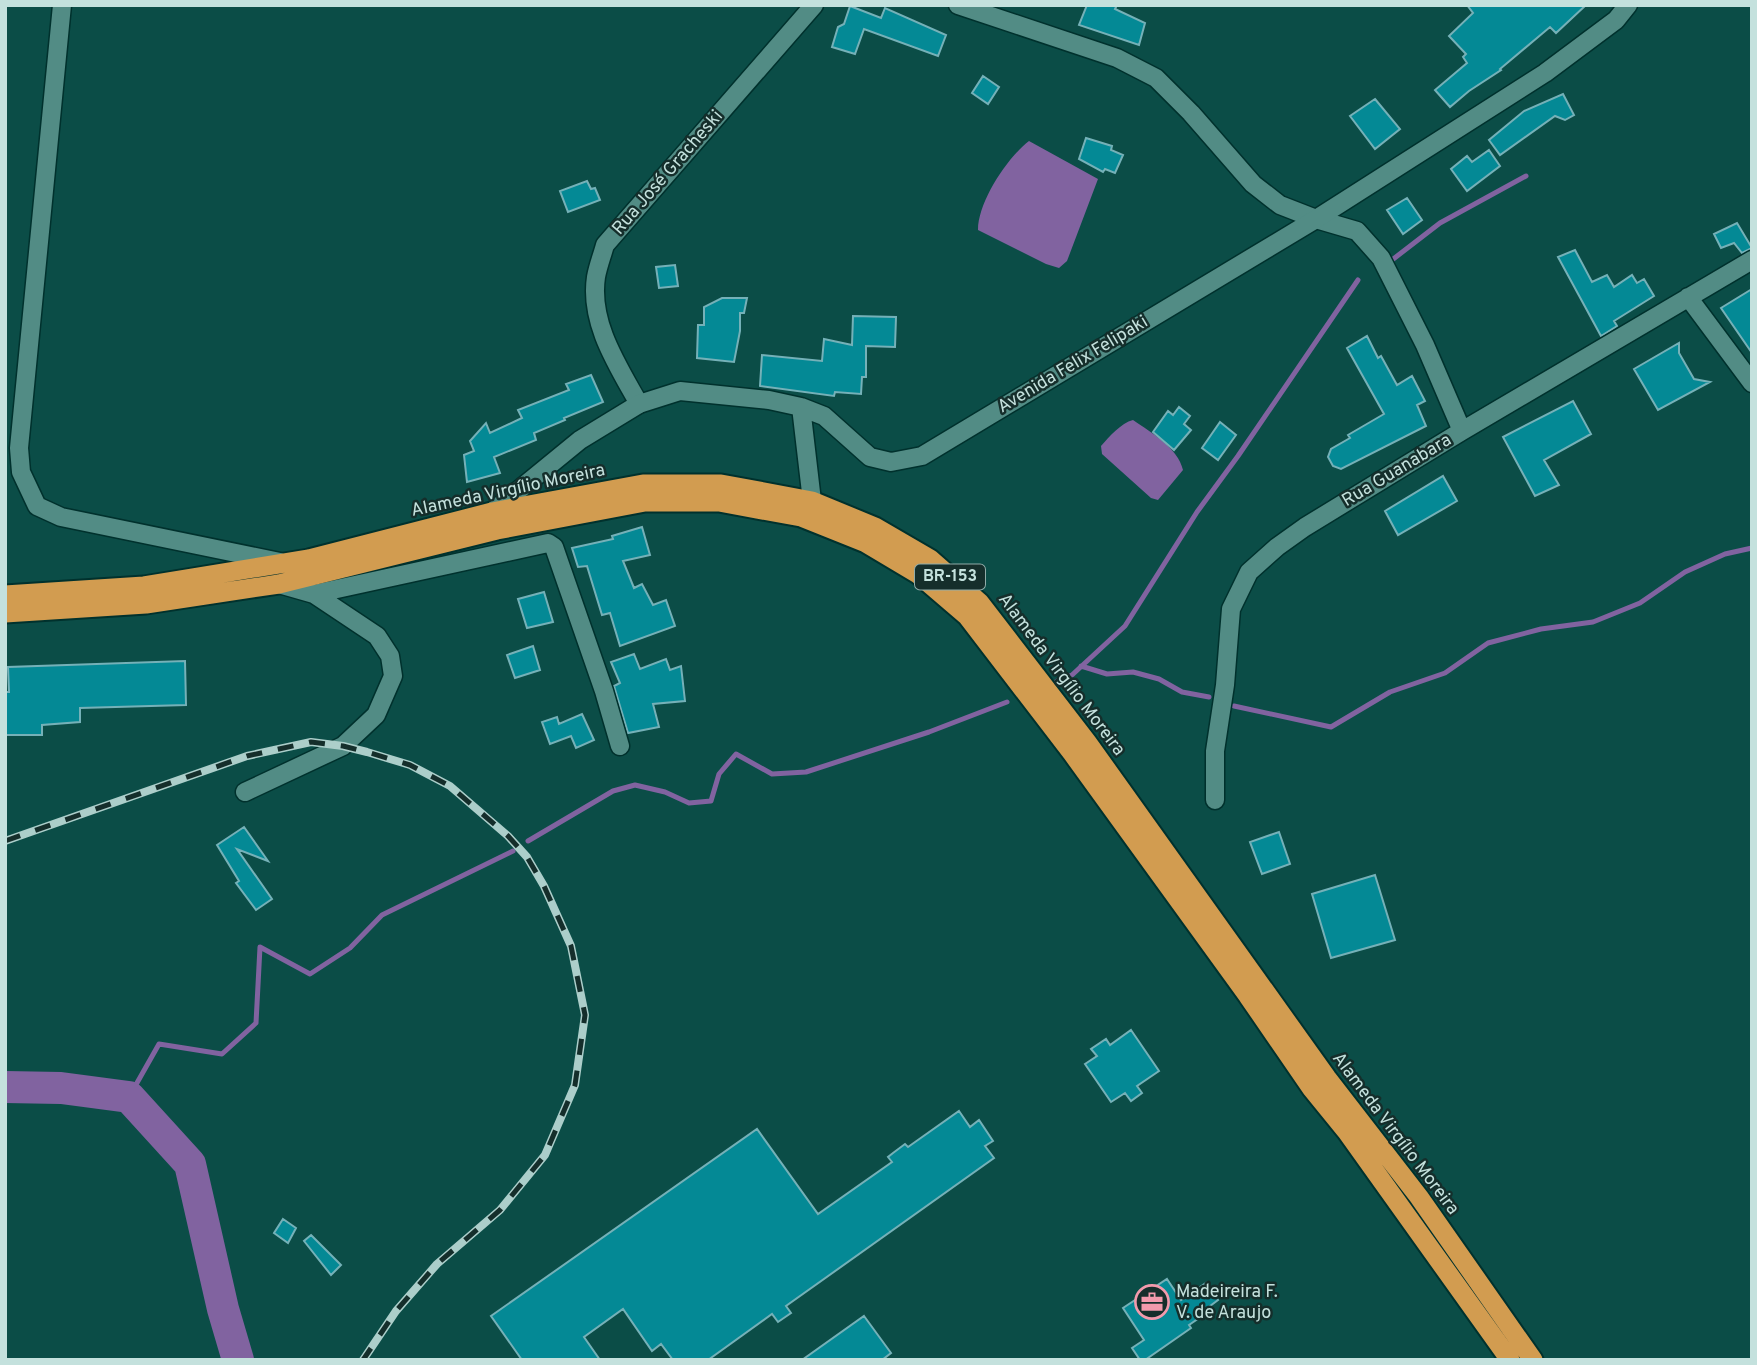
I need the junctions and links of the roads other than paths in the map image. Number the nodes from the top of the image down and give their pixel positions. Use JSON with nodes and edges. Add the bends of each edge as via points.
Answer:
{"nodes":[{"id":1,"x":62,"y":5,"type":"edge"},
{"id":2,"x":814,"y":5,"type":"edge"},
{"id":3,"x":958,"y":5,"type":"edge"},
{"id":4,"x":1628,"y":5,"type":"edge"},
{"id":5,"x":1316,"y":219,"type":"junction"},
{"id":6,"x":1752,"y":260,"type":"edge"},
{"id":7,"x":1688,"y":298,"type":"junction"},
{"id":8,"x":1752,"y":383,"type":"edge"},
{"id":9,"x":639,"y":404,"type":"junction"},
{"id":10,"x":801,"y":407,"type":"junction"},
{"id":11,"x":1462,"y":431,"type":"junction"},
{"id":12,"x":812,"y":501,"type":"junction"},
{"id":13,"x":492,"y":512,"type":"junction"},
{"id":14,"x":283,"y":563,"type":"junction"},
{"id":15,"x":279,"y":584,"type":"junction"},
{"id":16,"x":314,"y":594,"type":"junction"},
{"id":17,"x":5,"y":595,"type":"edge"},
{"id":18,"x":5,"y":613,"type":"edge"},
{"id":19,"x":620,"y":746,"type":"dead end"},
{"id":20,"x":246,"y":792,"type":"dead end"},
{"id":21,"x":1215,"y":800,"type":"dead end"},
{"id":22,"x":1510,"y":1360,"type":"edge"},
{"id":23,"x":1533,"y":1360,"type":"edge"}],
"edges":[{"from":1,"to":14,"type":"street","via":[[20,472],[37,506],[61,517]]},
{"from":2,"to":9,"type":"street","name":"Rua José Gracheski","via":[[605,246],[596,278],[598,317],[610,353]]},
{"from":3,"to":5,"type":"street","via":[[1117,58],[1156,78],[1253,184],[1280,205]]},
{"from":4,"to":5,"type":"street","name":"Avenida Felix Felipaki","via":[[1616,20],[1545,73]]},
{"from":5,"to":10,"type":"street","name":"Avenida Felix Felipaki","via":[[922,456],[891,462],[870,457],[824,416]]},
{"from":5,"to":11,"type":"street","via":[[1357,231],[1381,258]]},
{"from":6,"to":7,"type":"street","name":"Rua Guanabara"},
{"from":7,"to":8,"type":"street"},
{"from":7,"to":11,"type":"street","name":"Rua Guanabara"},
{"from":9,"to":10,"type":"street","name":"Avenida Felix Felipaki","via":[[680,391]]},
{"from":9,"to":13,"type":"street","name":"Avenida Felix Felipaki","via":[[580,440]]},
{"from":10,"to":12,"type":"street"},
{"from":11,"to":21,"type":"street","name":"Rua Guanabara","via":[[1305,527],[1249,572],[1231,609],[1215,751]]},
{"from":12,"to":13,"type":"highway","name":"Alameda Virgílio Moreira","number":"BR-153","via":[[721,484],[643,484]]},
{"from":12,"to":23,"type":"highway","name":"Alameda Virgílio Moreira","number":"BR-153","via":[[875,527],[930,559],[980,603],[1087,742]]},
{"from":13,"to":14,"type":"highway","name":"Alameda Virgílio Moreira","number":"BR-153"},
{"from":14,"to":17,"type":"highway","name":"Alameda Virgílio Moreira","number":"BR-153","via":[[144,586]]},
{"from":15,"to":16,"type":"street"},
{"from":15,"to":18,"type":"highway","name":"Alameda Virgílio Moreira","number":"BR-153","via":[[146,604]]},
{"from":15,"to":22,"type":"highway","name":"Alameda Virgílio Moreira","number":"BR-153","via":[[497,530],[645,502],[719,502],[801,517],[866,543],[918,574],[967,617],[1072,753]]},
{"from":16,"to":19,"type":"street","via":[[548,543],[554,547]]},
{"from":16,"to":20,"type":"street","via":[[377,636],[390,656],[393,676],[376,715],[343,746]]}]}
